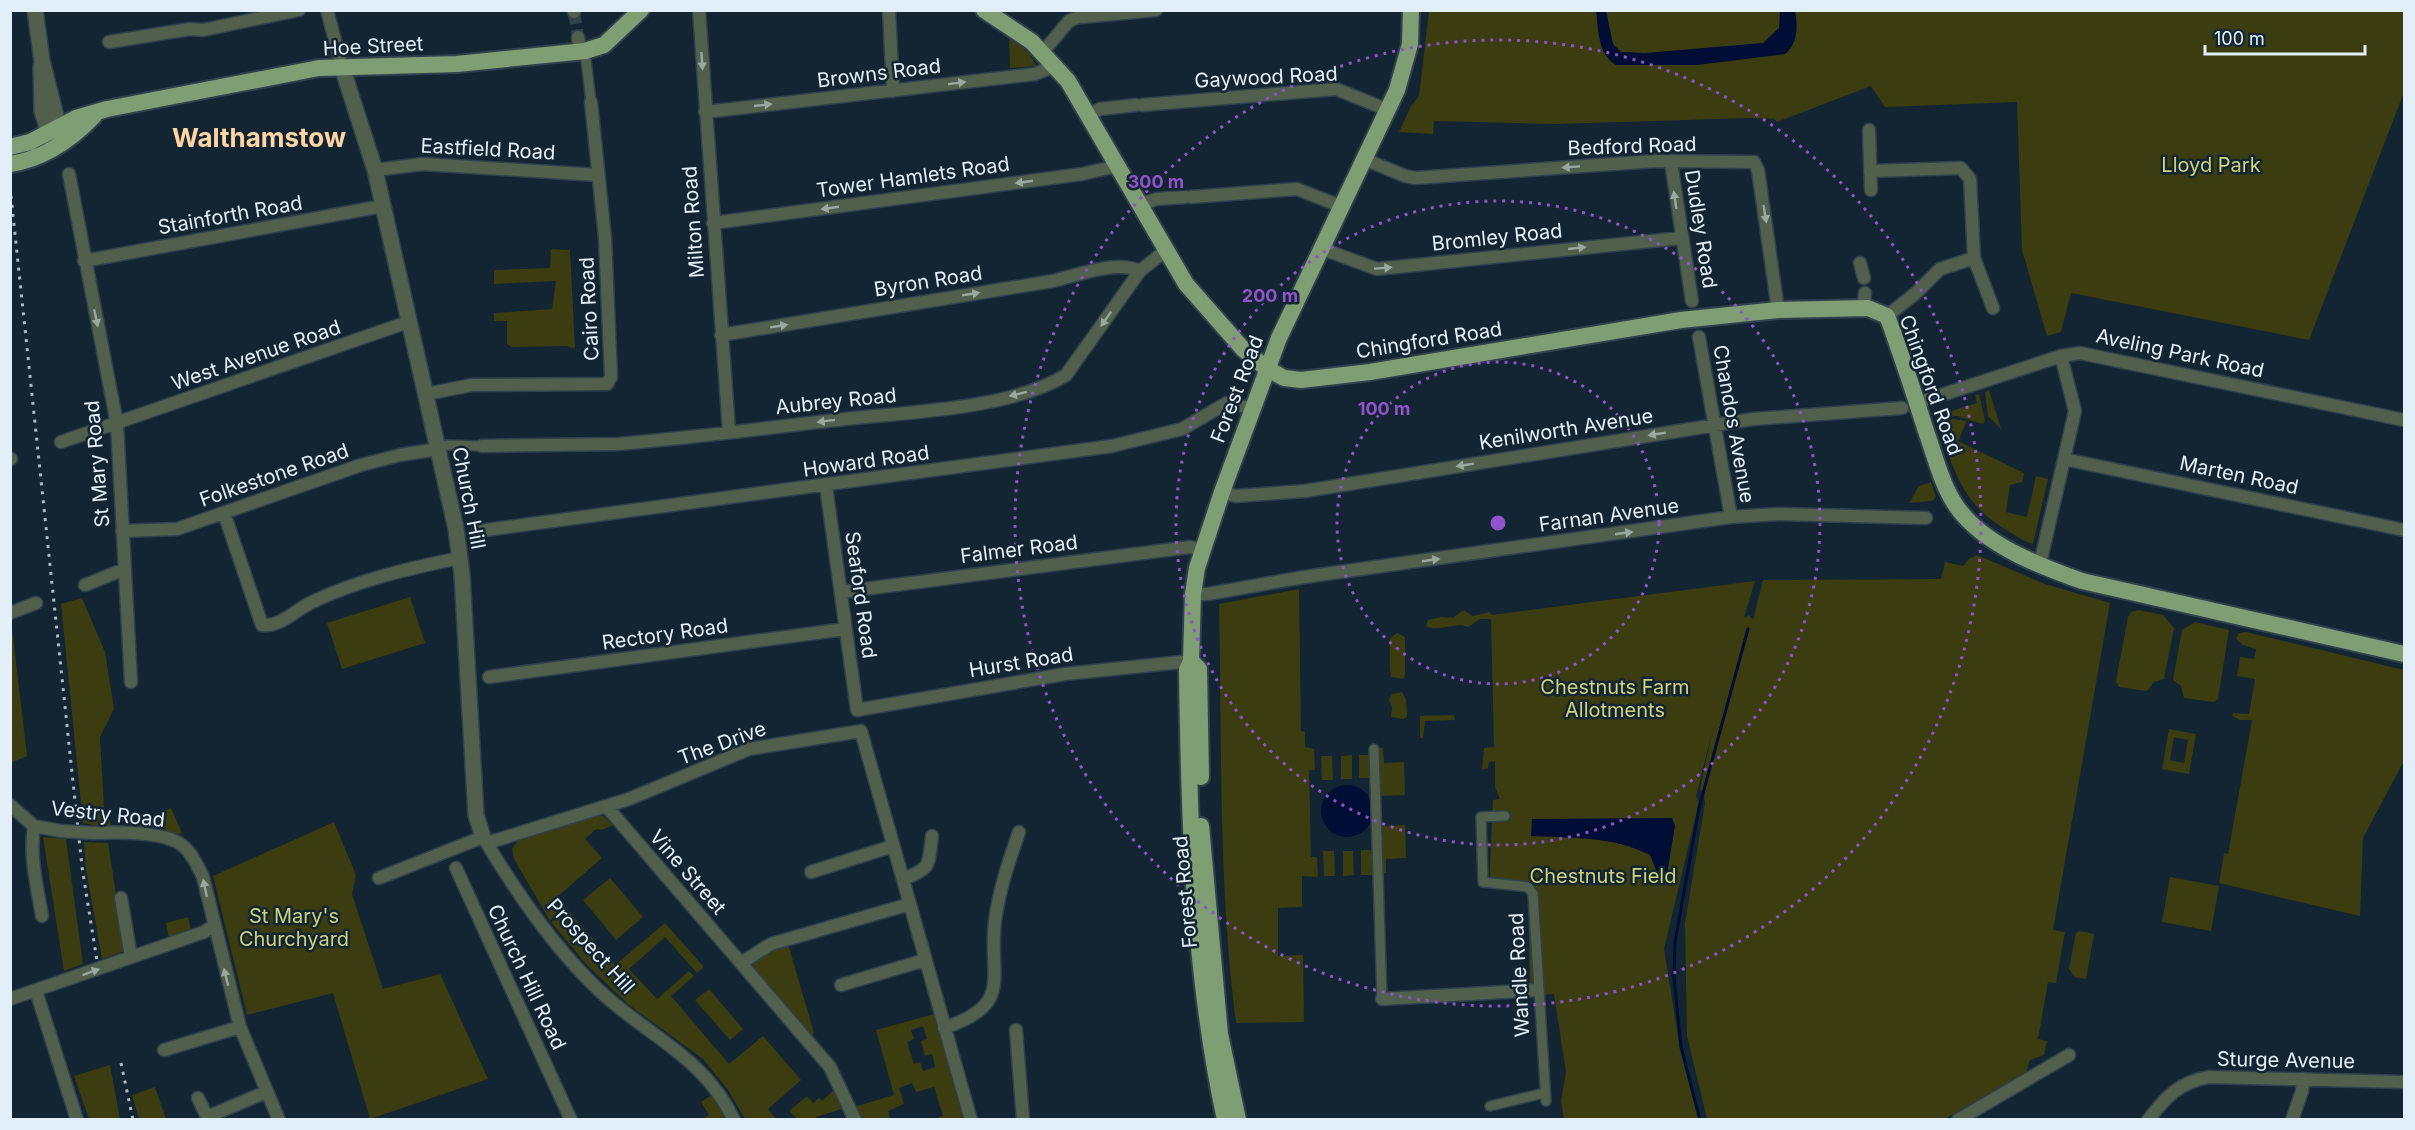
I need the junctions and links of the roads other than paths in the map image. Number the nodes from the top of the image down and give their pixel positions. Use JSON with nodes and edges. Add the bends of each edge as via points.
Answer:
{"nodes":[{"id":1,"x":34,"y":10,"type":"edge"},
{"id":2,"x":299,"y":10,"type":"edge"},
{"id":3,"x":327,"y":10,"type":"edge"},
{"id":4,"x":641,"y":10,"type":"edge"},
{"id":5,"x":699,"y":10,"type":"edge"},
{"id":6,"x":889,"y":10,"type":"edge"},
{"id":7,"x":984,"y":10,"type":"edge"},
{"id":8,"x":1156,"y":10,"type":"edge"},
{"id":9,"x":1411,"y":10,"type":"edge"},
{"id":10,"x":109,"y":42,"type":"dead end"},
{"id":11,"x":581,"y":47,"type":"junction"},
{"id":12,"x":1048,"y":58,"type":"junction"},
{"id":13,"x":342,"y":67,"type":"junction"},
{"id":14,"x":892,"y":91,"type":"junction"},
{"id":15,"x":591,"y":102,"type":"joint"},
{"id":16,"x":1388,"y":110,"type":"junction"},
{"id":17,"x":705,"y":112,"type":"junction"},
{"id":18,"x":1089,"y":115,"type":"junction"},
{"id":19,"x":1869,"y":130,"type":"dead end"},
{"id":20,"x":56,"y":137,"type":"junction"},
{"id":21,"x":15,"y":146,"type":"edge"},
{"id":22,"x":1364,"y":159,"type":"junction"},
{"id":23,"x":1671,"y":162,"type":"junction"},
{"id":24,"x":17,"y":163,"type":"edge"},
{"id":25,"x":1117,"y":166,"type":"junction"},
{"id":26,"x":375,"y":170,"type":"junction"},
{"id":27,"x":1870,"y":171,"type":"junction"},
{"id":28,"x":69,"y":174,"type":"dead end"},
{"id":29,"x":598,"y":175,"type":"junction"},
{"id":30,"x":1870,"y":190,"type":"dead end"},
{"id":31,"x":1139,"y":205,"type":"junction"},
{"id":32,"x":383,"y":206,"type":"junction"},
{"id":33,"x":1340,"y":206,"type":"junction"},
{"id":34,"x":713,"y":224,"type":"junction"},
{"id":35,"x":1681,"y":238,"type":"junction"},
{"id":36,"x":1324,"y":250,"type":"junction"},
{"id":37,"x":1165,"y":251,"type":"junction"},
{"id":38,"x":1974,"y":258,"type":"junction"},
{"id":39,"x":84,"y":261,"type":"junction"},
{"id":40,"x":1860,"y":263,"type":"dead end"},
{"id":41,"x":1140,"y":271,"type":"junction"},
{"id":42,"x":1864,"y":278,"type":"dead end"},
{"id":43,"x":1692,"y":301,"type":"dead end"},
{"id":44,"x":1993,"y":308,"type":"dead end"},
{"id":45,"x":1778,"y":310,"type":"junction"},
{"id":46,"x":1887,"y":316,"type":"junction"},
{"id":47,"x":408,"y":322,"type":"junction"},
{"id":48,"x":721,"y":335,"type":"junction"},
{"id":49,"x":1699,"y":337,"type":"dead end"},
{"id":50,"x":2061,"y":356,"type":"junction"},
{"id":51,"x":1266,"y":368,"type":"junction"},
{"id":52,"x":426,"y":394,"type":"junction"},
{"id":53,"x":1909,"y":405,"type":"junction"},
{"id":54,"x":1246,"y":406,"type":"junction"},
{"id":55,"x":2404,"y":420,"type":"edge"},
{"id":56,"x":117,"y":424,"type":"junction"},
{"id":57,"x":1715,"y":424,"type":"junction"},
{"id":58,"x":729,"y":431,"type":"junction"},
{"id":59,"x":61,"y":442,"type":"dead end"},
{"id":60,"x":482,"y":446,"type":"joint"},
{"id":61,"x":443,"y":447,"type":"junction"},
{"id":62,"x":2064,"y":459,"type":"junction"},
{"id":63,"x":826,"y":486,"type":"junction"},
{"id":64,"x":1222,"y":492,"type":"junction"},
{"id":65,"x":224,"y":513,"type":"junction"},
{"id":66,"x":1731,"y":517,"type":"junction"},
{"id":67,"x":1926,"y":518,"type":"dead end"},
{"id":68,"x":2404,"y":530,"type":"edge"},
{"id":69,"x":122,"y":531,"type":"junction"},
{"id":70,"x":478,"y":531,"type":"dead end"},
{"id":71,"x":1202,"y":550,"type":"junction"},
{"id":72,"x":460,"y":558,"type":"junction"},
{"id":73,"x":2040,"y":564,"type":"junction"},
{"id":74,"x":124,"y":569,"type":"junction"},
{"id":75,"x":85,"y":585,"type":"dead end"},
{"id":76,"x":841,"y":592,"type":"junction"},
{"id":77,"x":1192,"y":594,"type":"junction"},
{"id":78,"x":36,"y":603,"type":"dead end"},
{"id":79,"x":10,"y":613,"type":"edge"},
{"id":80,"x":845,"y":628,"type":"junction"},
{"id":81,"x":2404,"y":654,"type":"edge"},
{"id":82,"x":1191,"y":661,"type":"junction"},
{"id":83,"x":489,"y":677,"type":"dead end"},
{"id":84,"x":131,"y":682,"type":"dead end"},
{"id":85,"x":857,"y":710,"type":"joint"},
{"id":86,"x":1374,"y":749,"type":"dead end"},
{"id":87,"x":10,"y":805,"type":"edge"},
{"id":88,"x":606,"y":807,"type":"junction"},
{"id":89,"x":1505,"y":816,"type":"dead end"},
{"id":90,"x":34,"y":826,"type":"junction"},
{"id":91,"x":1019,"y":832,"type":"dead end"},
{"id":92,"x":932,"y":836,"type":"dead end"},
{"id":93,"x":485,"y":840,"type":"junction"},
{"id":94,"x":893,"y":846,"type":"junction"},
{"id":95,"x":451,"y":849,"type":"junction"},
{"id":96,"x":456,"y":868,"type":"joint"},
{"id":97,"x":811,"y":872,"type":"dead end"},
{"id":98,"x":379,"y":878,"type":"dead end"},
{"id":99,"x":903,"y":879,"type":"junction"},
{"id":100,"x":121,"y":898,"type":"dead end"},
{"id":101,"x":910,"y":904,"type":"junction"},
{"id":102,"x":42,"y":916,"type":"dead end"},
{"id":103,"x":213,"y":926,"type":"junction"},
{"id":104,"x":132,"y":957,"type":"junction"},
{"id":105,"x":925,"y":960,"type":"junction"},
{"id":106,"x":741,"y":963,"type":"junction"},
{"id":107,"x":841,"y":985,"type":"dead end"},
{"id":108,"x":1537,"y":990,"type":"junction"},
{"id":109,"x":36,"y":991,"type":"junction"},
{"id":110,"x":10,"y":999,"type":"edge"},
{"id":111,"x":1382,"y":999,"type":"joint"},
{"id":112,"x":240,"y":1027,"type":"junction"},
{"id":113,"x":944,"y":1028,"type":"junction"},
{"id":114,"x":1016,"y":1029,"type":"dead end"},
{"id":115,"x":164,"y":1050,"type":"dead end"},
{"id":116,"x":2069,"y":1055,"type":"dead end"},
{"id":117,"x":2303,"y":1079,"type":"junction"},
{"id":118,"x":2404,"y":1082,"type":"edge"},
{"id":119,"x":266,"y":1092,"type":"junction"},
{"id":120,"x":198,"y":1098,"type":"dead end"},
{"id":121,"x":1490,"y":1106,"type":"dead end"},
{"id":122,"x":77,"y":1119,"type":"edge"},
{"id":123,"x":279,"y":1119,"type":"edge"},
{"id":124,"x":571,"y":1119,"type":"edge"},
{"id":125,"x":734,"y":1119,"type":"edge"},
{"id":126,"x":855,"y":1119,"type":"edge"},
{"id":127,"x":971,"y":1119,"type":"edge"},
{"id":128,"x":1023,"y":1119,"type":"edge"},
{"id":129,"x":1225,"y":1119,"type":"edge"},
{"id":130,"x":1238,"y":1119,"type":"edge"},
{"id":131,"x":1958,"y":1119,"type":"edge"},
{"id":132,"x":2148,"y":1119,"type":"edge"},
{"id":133,"x":2292,"y":1119,"type":"edge"}],
"edges":[{"from":1,"to":20,"type":"street"},
{"from":2,"to":10,"type":"street","via":[[203,30],[190,28]]},
{"from":3,"to":13,"type":"street"},
{"from":4,"to":11,"type":"main road","name":"Hoe Street","via":[[604,45]]},
{"from":5,"to":17,"type":"street","name":"Milton Road","one_way":true},
{"from":6,"to":14,"type":"street"},
{"from":7,"to":12,"type":"main road"},
{"from":8,"to":12,"type":"street","via":[[1069,21]]},
{"from":9,"to":16,"type":"main road","name":"Forest Road","via":[[1408,57]]},
{"from":11,"to":13,"type":"main road","name":"Hoe Street","via":[[457,64]]},
{"from":11,"to":15,"type":"street","name":"Cairo Road"},
{"from":14,"to":12,"type":"street","name":"Browns Road","one_way":true,"via":[[1035,74],[1045,70]]},
{"from":12,"to":18,"type":"main road","via":[[1074,88]]},
{"from":13,"to":20,"type":"main road","name":"Hoe Street","via":[[304,71],[97,113]]},
{"from":13,"to":26,"type":"street","name":"Church Hill"},
{"from":17,"to":14,"type":"street","name":"Browns Road","one_way":true},
{"from":15,"to":29,"type":"street","name":"Cairo Road"},
{"from":16,"to":18,"type":"street","name":"Gaywood Road","via":[[1336,89],[1100,109]]},
{"from":16,"to":22,"type":"main road","name":"Forest Road"},
{"from":17,"to":34,"type":"street","name":"Milton Road"},
{"from":18,"to":25,"type":"main road"},
{"from":19,"to":27,"type":"street"},
{"from":20,"to":21,"type":"main road","name":"Hoe Street"},
{"from":20,"to":24,"type":"main road","name":"Hoe Street"},
{"from":23,"to":22,"type":"street","name":"Bedford Road","one_way":true,"via":[[1405,176]]},
{"from":22,"to":33,"type":"main road","name":"Forest Road"},
{"from":35,"to":23,"type":"street","name":"Dudley Road","one_way":true},
{"from":23,"to":45,"type":"street","name":"Bedford Road","one_way":true,"via":[[1750,161],[1756,165]]},
{"from":25,"to":31,"type":"main road"},
{"from":25,"to":34,"type":"street","name":"Tower Hamlets Road","one_way":true},
{"from":26,"to":29,"type":"street","name":"Eastfield Road","via":[[423,164]]},
{"from":26,"to":32,"type":"street","name":"Church Hill"},
{"from":27,"to":30,"type":"street"},
{"from":27,"to":38,"type":"street","via":[[1966,171],[1970,179]]},
{"from":28,"to":39,"type":"street","name":"St Mary Road"},
{"from":29,"to":52,"type":"street","name":"Cairo Road","via":[[609,322],[611,376],[607,384],[472,385]]},
{"from":31,"to":33,"type":"street","via":[[1157,199],[1297,189]]},
{"from":31,"to":37,"type":"main road"},
{"from":32,"to":39,"type":"street","name":"Stainforth Road"},
{"from":32,"to":47,"type":"street","name":"Church Hill"},
{"from":33,"to":36,"type":"main road","name":"Forest Road"},
{"from":34,"to":48,"type":"street","name":"Milton Road"},
{"from":36,"to":35,"type":"street","name":"Bromley Road","one_way":true,"via":[[1377,269]]},
{"from":35,"to":43,"type":"street","name":"Dudley Road"},
{"from":36,"to":51,"type":"main road","name":"Forest Road"},
{"from":37,"to":41,"type":"street","name":"Aubrey Road"},
{"from":37,"to":51,"type":"main road","via":[[1206,309]]},
{"from":38,"to":44,"type":"street"},
{"from":38,"to":46,"type":"street","via":[[1940,269]]},
{"from":39,"to":56,"type":"street","name":"St Mary Road","one_way":true},
{"from":40,"to":42,"type":"street"},
{"from":48,"to":41,"type":"street","name":"Byron Road","one_way":true,"via":[[1106,269]]},
{"from":41,"to":58,"type":"street","name":"Aubrey Road","one_way":true,"via":[[1071,370],[1051,384],[964,406]]},
{"from":45,"to":46,"type":"main road","name":"Chingford Road","via":[[1864,300]]},
{"from":45,"to":51,"type":"main road","name":"Chingford Road","via":[[1681,320],[1319,378],[1292,380]]},
{"from":46,"to":53,"type":"main road","name":"Chingford Road"},
{"from":47,"to":52,"type":"street","name":"Church Hill"},
{"from":47,"to":56,"type":"street","name":"West Avenue Road"},
{"from":48,"to":58,"type":"street","name":"Milton Road"},
{"from":49,"to":57,"type":"street","name":"Chandos Avenue"},
{"from":50,"to":53,"type":"street","name":"Aveling Park Road"},
{"from":50,"to":55,"type":"street","name":"Aveling Park Road","via":[[2088,354]]},
{"from":50,"to":62,"type":"street","via":[[2075,406]]},
{"from":51,"to":54,"type":"main road","name":"Forest Road"},
{"from":52,"to":61,"type":"street","name":"Church Hill"},
{"from":53,"to":57,"type":"street","name":"Kenilworth Avenue"},
{"from":53,"to":73,"type":"main road","name":"Chingford Road","via":[[1963,515],[1997,542]]},
{"from":54,"to":63,"type":"street","name":"Howard Road","via":[[1227,403],[1182,429],[1131,442]]},
{"from":54,"to":64,"type":"main road","name":"Forest Road"},
{"from":56,"to":59,"type":"street","name":"West Avenue Road"},
{"from":56,"to":69,"type":"street","name":"St Mary Road"},
{"from":57,"to":64,"type":"street","name":"Kenilworth Avenue","one_way":true,"via":[[1305,491],[1236,496]]},
{"from":57,"to":66,"type":"street","name":"Chandos Avenue"},
{"from":58,"to":60,"type":"street","name":"Aubrey Road","via":[[619,444]]},
{"from":60,"to":61,"type":"street","name":"Aubrey Road"},
{"from":61,"to":65,"type":"street","name":"Folkestone Road","via":[[400,455]]},
{"from":61,"to":72,"type":"street","name":"Church Hill"},
{"from":62,"to":68,"type":"street","name":"Marten Road"},
{"from":62,"to":73,"type":"street"},
{"from":63,"to":70,"type":"street","name":"Howard Road"},
{"from":63,"to":76,"type":"street","name":"Seaford Road"},
{"from":64,"to":71,"type":"main road","name":"Forest Road"},
{"from":65,"to":69,"type":"street","name":"Folkestone Road","via":[[177,529]]},
{"from":65,"to":72,"type":"street","via":[[262,625],[274,624],[344,589],[414,567]]},
{"from":66,"to":67,"type":"street","name":"Farnan Avenue","via":[[1779,514]]},
{"from":77,"to":66,"type":"street","name":"Farnan Avenue","one_way":true},
{"from":69,"to":74,"type":"street","name":"St Mary Road"},
{"from":71,"to":76,"type":"street","name":"Falmer Road","via":[[1190,547]]},
{"from":71,"to":77,"type":"main road","name":"Forest Road"},
{"from":72,"to":93,"type":"street","name":"Church Hill","via":[[475,804]]},
{"from":73,"to":81,"type":"main road","name":"Chingford Road","via":[[2113,589]]},
{"from":74,"to":75,"type":"street"},
{"from":74,"to":84,"type":"street","name":"St Mary Road"},
{"from":76,"to":80,"type":"street","name":"Seaford Road"},
{"from":77,"to":82,"type":"main road","name":"Forest Road"},
{"from":78,"to":79,"type":"street"},
{"from":80,"to":83,"type":"street","name":"Rectory Road"},
{"from":80,"to":85,"type":"street","name":"Seaford Road"},
{"from":82,"to":85,"type":"street","name":"Hurst Road","via":[[1065,674]]},
{"from":82,"to":129,"type":"main road","name":"Forest Road","via":[[1187,674],[1196,922],[1205,1013]]},
{"from":82,"to":130,"type":"main road","name":"Forest Road","via":[[1199,669],[1201,816],[1214,977],[1220,1034]]},
{"from":86,"to":111,"type":"street"},
{"from":87,"to":90,"type":"street","name":"Vestry Road"},
{"from":88,"to":93,"type":"street","name":"The Drive"},
{"from":88,"to":94,"type":"street","name":"The Drive","via":[[749,749],[861,731]]},
{"from":88,"to":106,"type":"street","name":"Vine Street"},
{"from":89,"to":108,"type":"street","name":"Wandle Road","via":[[1481,817],[1483,882],[1528,887],[1533,894]]},
{"from":90,"to":102,"type":"street","via":[[31,841]]},
{"from":103,"to":90,"type":"street","name":"Vestry Road","one_way":true,"bridge":true,"via":[[203,876],[189,852],[174,841]]},
{"from":91,"to":113,"type":"street","via":[[995,919],[996,975],[992,994],[970,1018]]},
{"from":92,"to":99,"type":"street","via":[[927,868]]},
{"from":93,"to":95,"type":"street"},
{"from":93,"to":125,"type":"street","name":"Prospect Hill","via":[[530,908],[580,969],[602,993],[689,1059],[717,1090]]},
{"from":94,"to":97,"type":"street"},
{"from":94,"to":99,"type":"street","name":"The Drive"},
{"from":95,"to":96,"type":"street","name":"Church Hill Road"},
{"from":95,"to":98,"type":"street"},
{"from":96,"to":124,"type":"street","name":"Church Hill Road"},
{"from":99,"to":101,"type":"street","name":"The Drive"},
{"from":100,"to":104,"type":"street"},
{"from":101,"to":105,"type":"street","name":"The Drive"},
{"from":101,"to":106,"type":"street","via":[[771,944]]},
{"from":103,"to":104,"type":"street"},
{"from":112,"to":103,"type":"street","one_way":true},
{"from":109,"to":104,"type":"street","one_way":true},
{"from":105,"to":107,"type":"street"},
{"from":105,"to":113,"type":"street","name":"The Drive"},
{"from":106,"to":126,"type":"street","name":"Vine Street","via":[[830,1067]]},
{"from":108,"to":111,"type":"street"},
{"from":108,"to":121,"type":"street","name":"Wandle Road","via":[[1545,1097]]},
{"from":109,"to":110,"type":"street"},
{"from":109,"to":122,"type":"street"},
{"from":112,"to":115,"type":"street"},
{"from":112,"to":119,"type":"street"},
{"from":113,"to":127,"type":"street","name":"The Drive"},
{"from":114,"to":128,"type":"street"},
{"from":116,"to":131,"type":"street"},
{"from":117,"to":118,"type":"street","name":"Sturge Avenue"},
{"from":117,"to":132,"type":"street","name":"Sturge Avenue","via":[[2201,1078],[2172,1091]]},
{"from":117,"to":133,"type":"street"},
{"from":119,"to":120,"type":"street","via":[[207,1117]]},
{"from":119,"to":123,"type":"street"}]}
